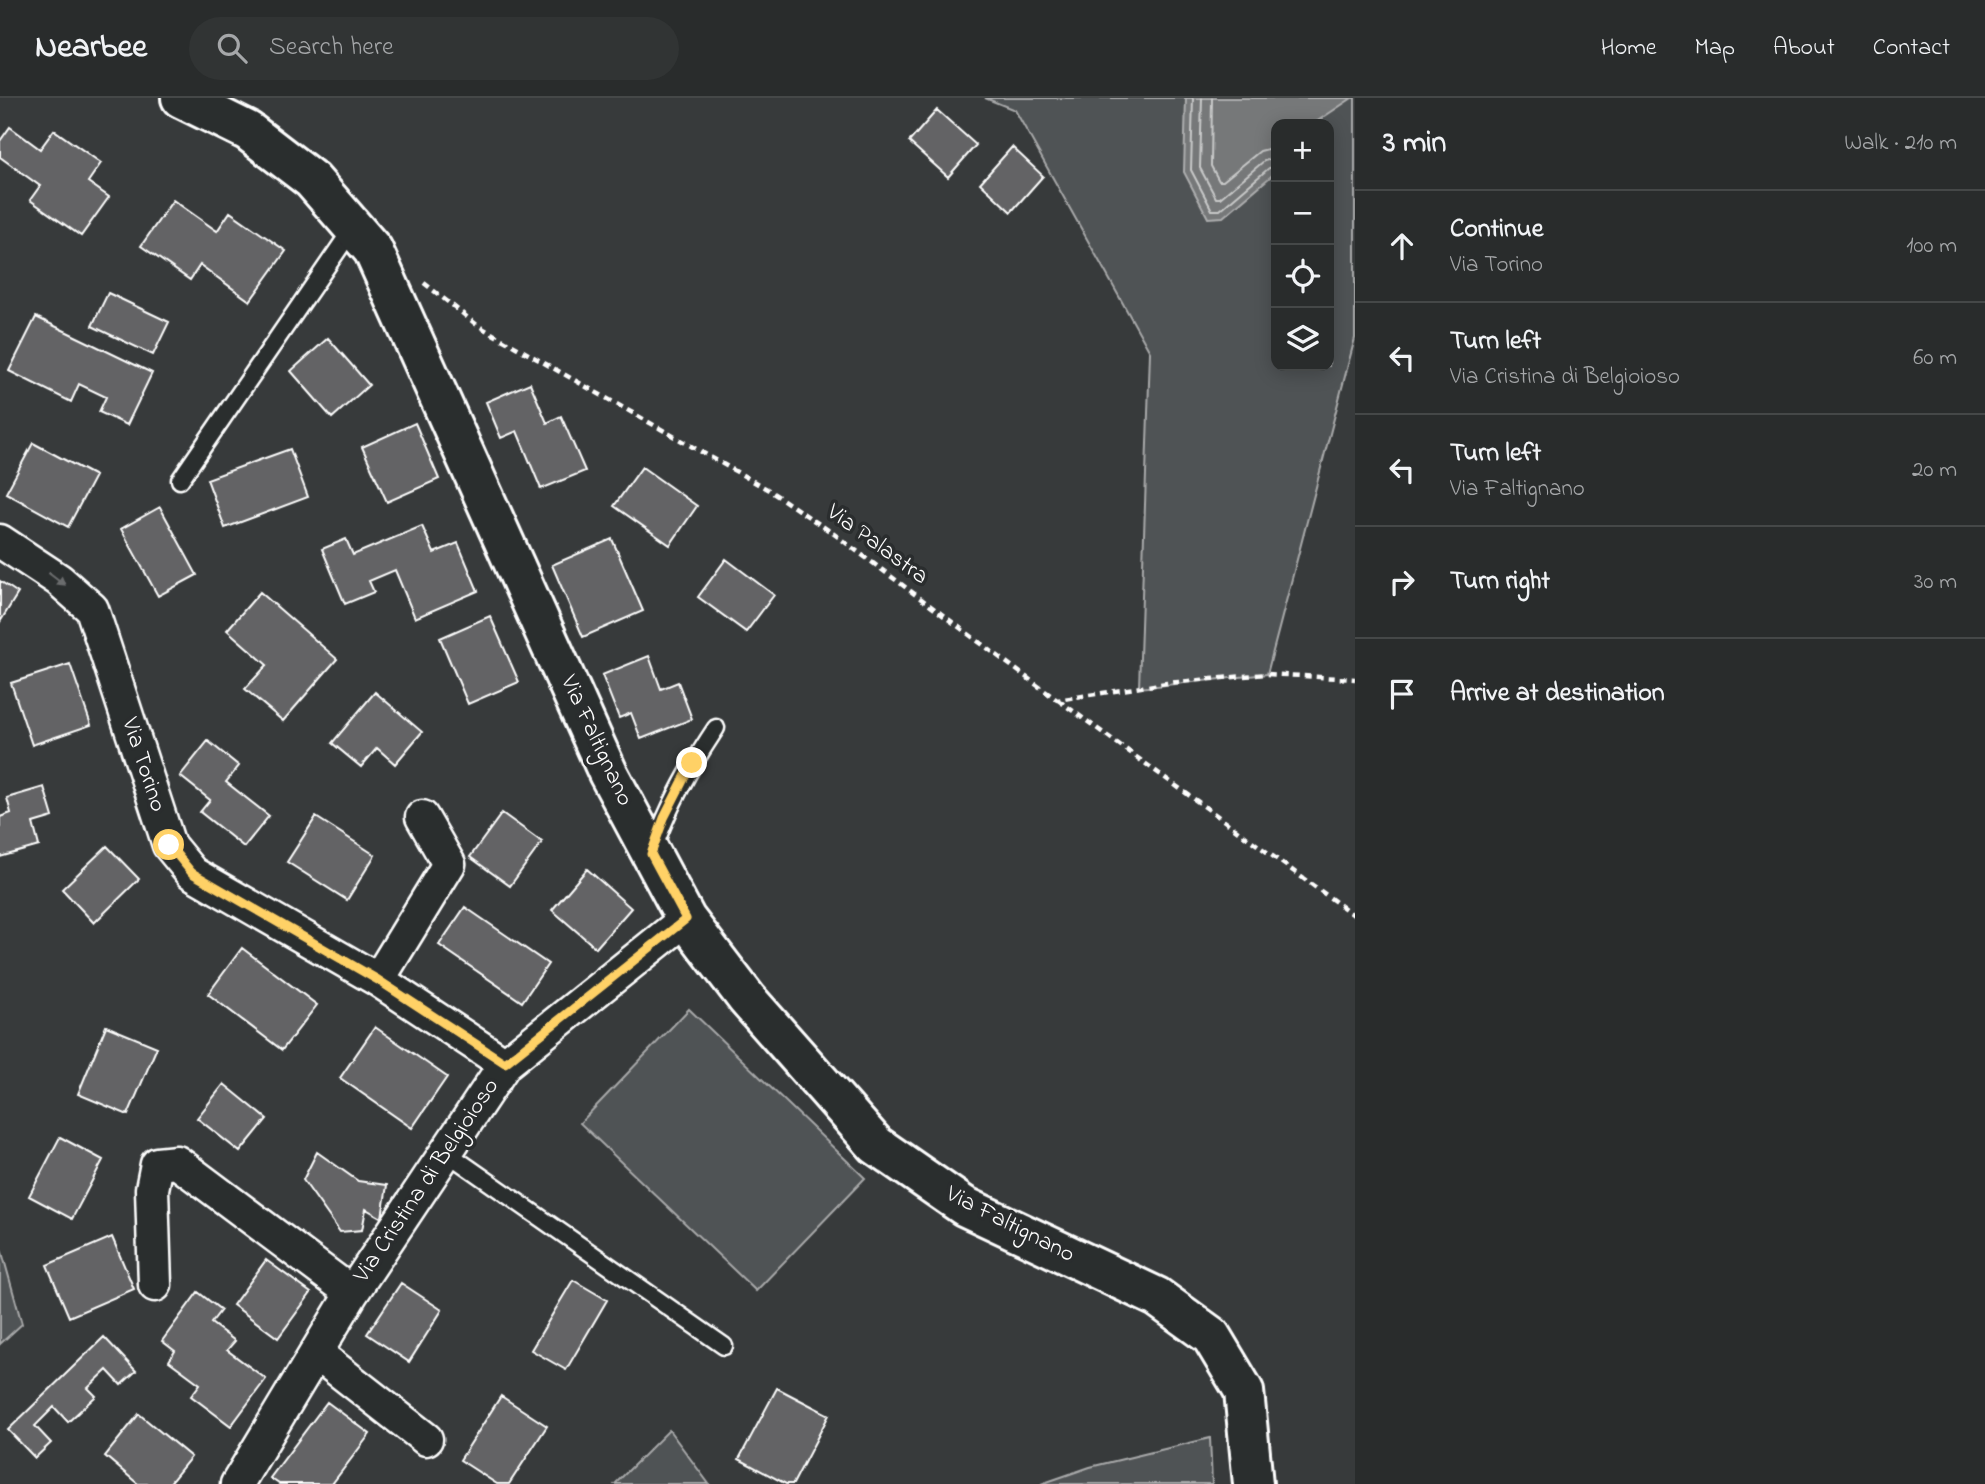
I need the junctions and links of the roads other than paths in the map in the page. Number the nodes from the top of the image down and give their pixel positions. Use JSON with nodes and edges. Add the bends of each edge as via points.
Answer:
{"nodes":[{"id":1,"x":181,"y":98,"type":"edge"},
{"id":2,"x":354,"y":227,"type":"junction"},
{"id":3,"x":180,"y":480,"type":"dead end"},
{"id":4,"x":0,"y":541,"type":"edge"},
{"id":5,"x":716,"y":728,"type":"dead end"},
{"id":6,"x":422,"y":817,"type":"dead end"},
{"id":7,"x":651,"y":854,"type":"junction"},
{"id":8,"x":686,"y":919,"type":"junction"},
{"id":9,"x":378,"y":980,"type":"junction"},
{"id":10,"x":505,"y":1063,"type":"junction"},
{"id":11,"x":446,"y":1152,"type":"junction"},
{"id":12,"x":155,"y":1285,"type":"dead end"},
{"id":13,"x":352,"y":1293,"type":"junction"},
{"id":14,"x":724,"y":1346,"type":"dead end"},
{"id":15,"x":316,"y":1353,"type":"junction"},
{"id":16,"x":426,"y":1439,"type":"dead end"},
{"id":17,"x":237,"y":1484,"type":"edge"},
{"id":18,"x":1253,"y":1484,"type":"edge"}],
"edges":[{"from":1,"to":2,"type":"street","name":"Via Faltignano","via":[[247,131],[312,180]]},
{"from":2,"to":3,"type":"lane"},
{"from":2,"to":7,"type":"street","name":"Via Faltignano","via":[[373,250],[608,773]]},
{"from":4,"to":9,"type":"street","name":"Via Torino","one_way":true,"via":[[59,580],[92,609],[169,845],[192,873]]},
{"from":5,"to":7,"type":"lane","via":[[692,763]]},
{"from":6,"to":9,"type":"street","via":[[449,864]]},
{"from":7,"to":8,"type":"street","name":"Via Faltignano"},
{"from":8,"to":10,"type":"street","name":"Via Cristina di Belgioioso"},
{"from":8,"to":18,"type":"street","name":"Via Faltignano","via":[[747,999],[876,1145],[964,1206],[1157,1297],[1211,1336],[1244,1391]]},
{"from":9,"to":10,"type":"street","name":"Via Torino"},
{"from":10,"to":11,"type":"street","name":"Via Cristina di Belgioioso"},
{"from":11,"to":13,"type":"street","name":"Via Cristina di Belgioioso"},
{"from":11,"to":14,"type":"lane"},
{"from":12,"to":13,"type":"street","via":[[152,1189],[157,1164],[177,1162]]},
{"from":13,"to":15,"type":"street","name":"Via Cristina di Belgioioso"},
{"from":15,"to":16,"type":"street"},
{"from":15,"to":17,"type":"street","name":"Via Cristina di Belgioioso"}]}
